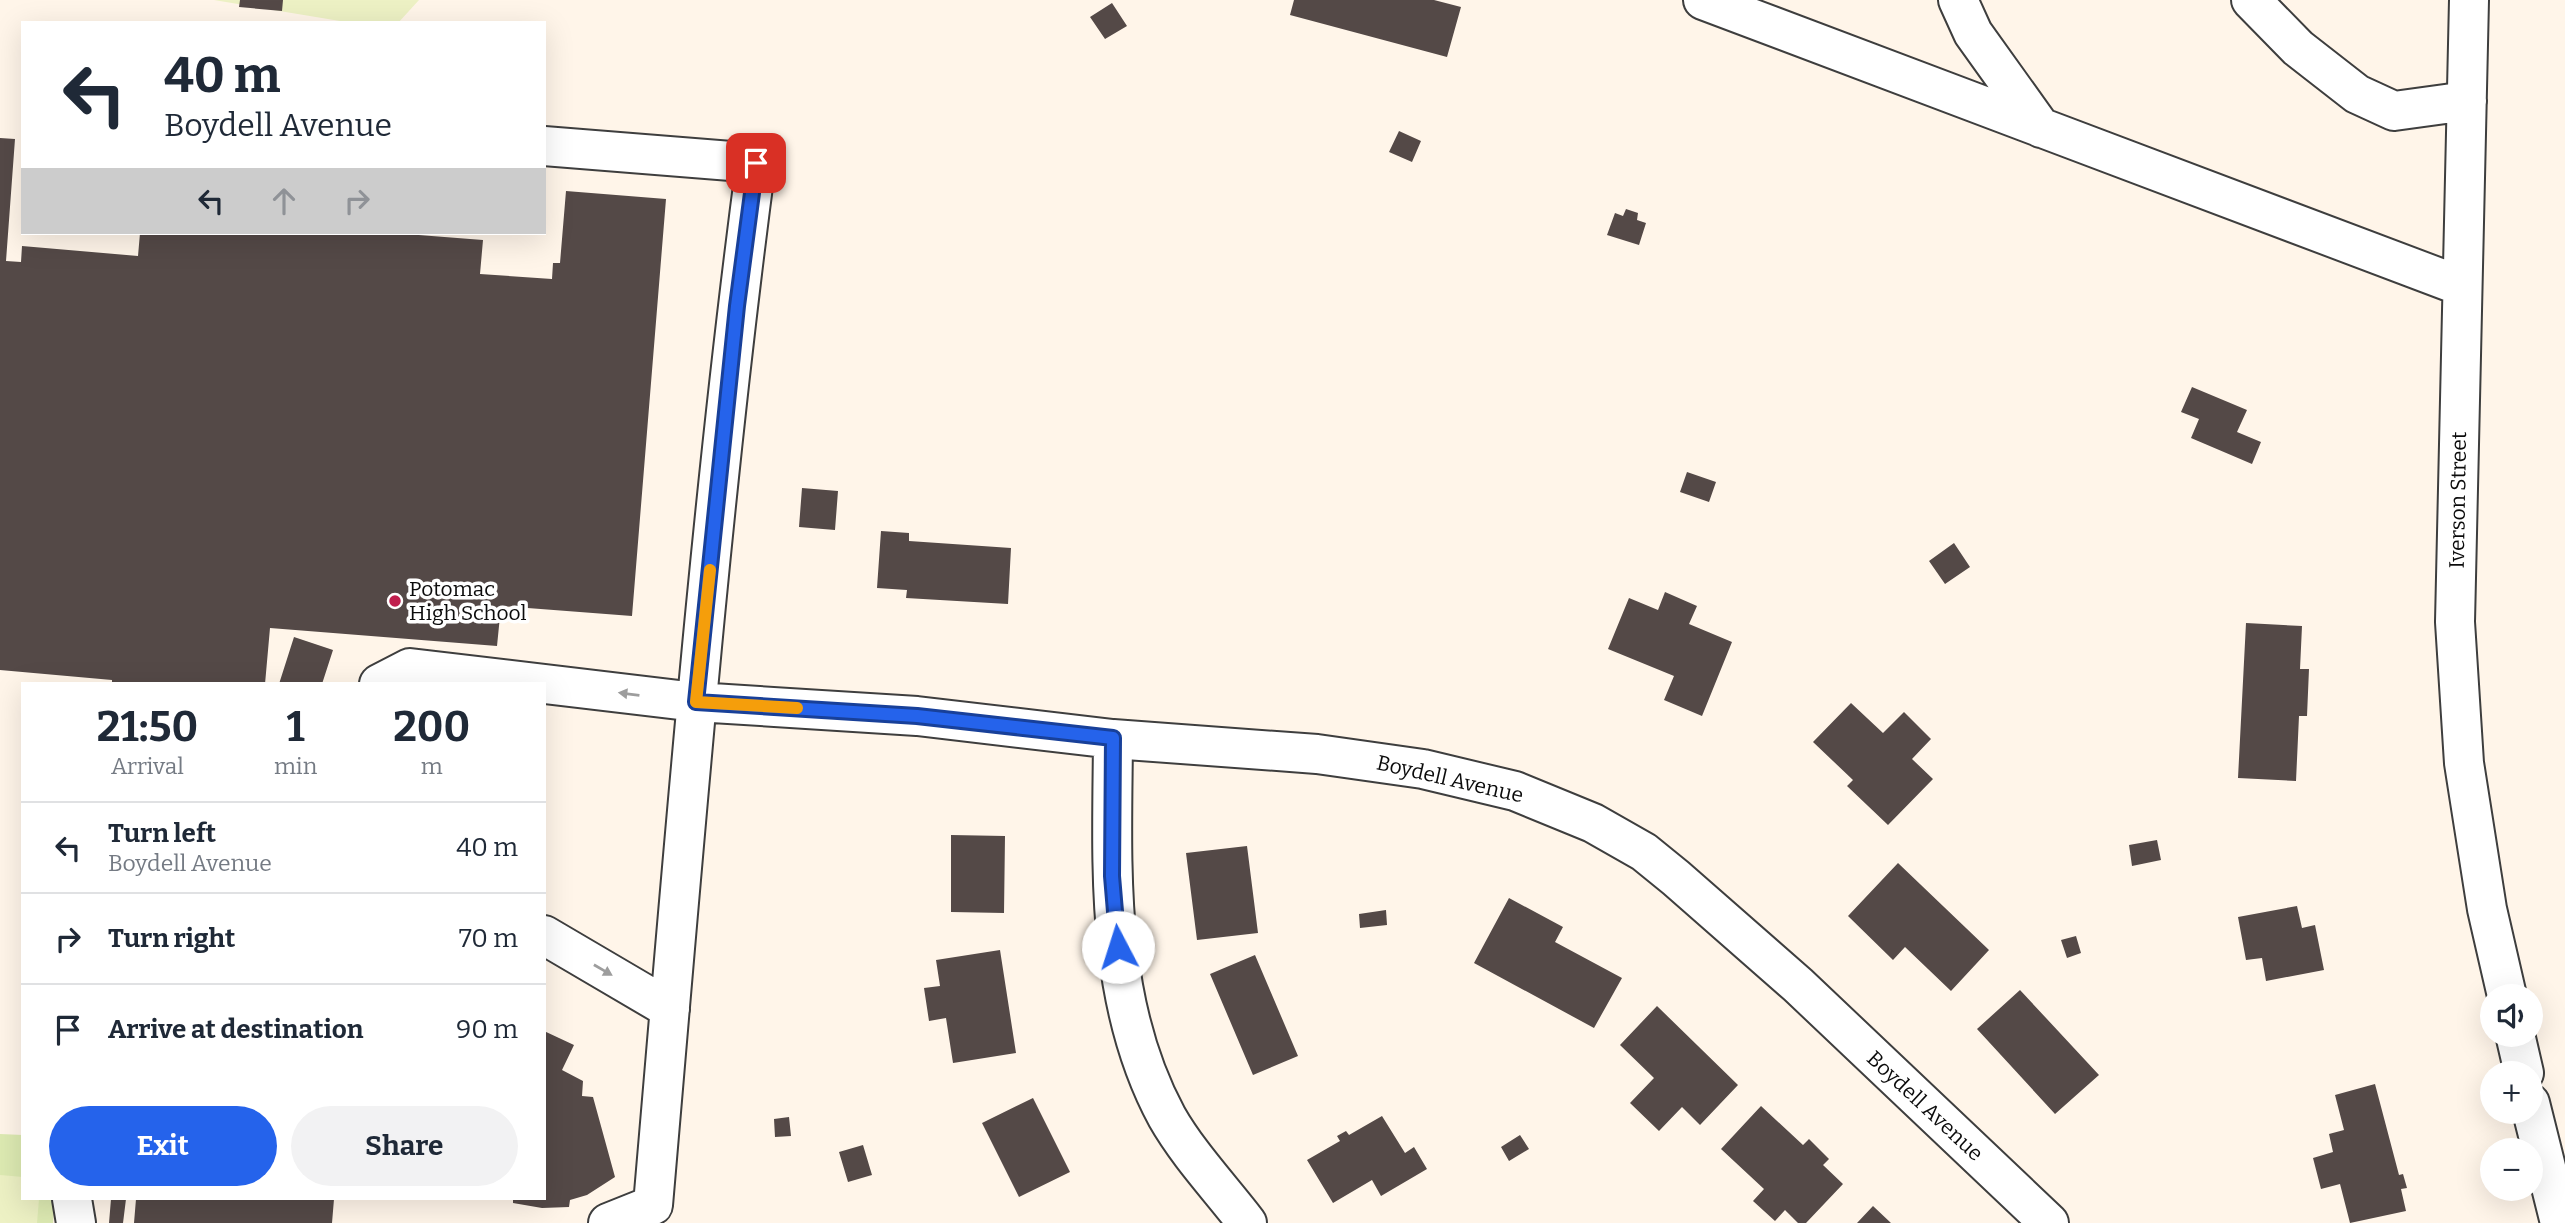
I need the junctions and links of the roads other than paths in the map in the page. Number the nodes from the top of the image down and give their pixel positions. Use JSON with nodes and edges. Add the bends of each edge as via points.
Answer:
{"nodes":[{"id":1,"x":1703,"y":0,"type":"edge"},
{"id":2,"x":1958,"y":0,"type":"edge"},
{"id":3,"x":2251,"y":0,"type":"edge"},
{"id":4,"x":2469,"y":0,"type":"edge"},
{"id":5,"x":2467,"y":101,"type":"junction"},
{"id":6,"x":2041,"y":128,"type":"junction"},
{"id":7,"x":546,"y":146,"type":"edge"},
{"id":8,"x":2461,"y":286,"type":"junction"},
{"id":9,"x":383,"y":682,"type":"edge"},
{"id":10,"x":528,"y":682,"type":"edge"},
{"id":11,"x":546,"y":684,"type":"edge"},
{"id":12,"x":696,"y":702,"type":"junction"},
{"id":13,"x":1113,"y":738,"type":"junction"},
{"id":14,"x":546,"y":936,"type":"edge"},
{"id":15,"x":2504,"y":984,"type":"edge"},
{"id":16,"x":670,"y":1009,"type":"junction"},
{"id":17,"x":2535,"y":1124,"type":"edge"},
{"id":18,"x":72,"y":1200,"type":"edge"},
{"id":19,"x":76,"y":1223,"type":"edge"},
{"id":20,"x":608,"y":1223,"type":"edge"},
{"id":21,"x":1247,"y":1223,"type":"edge"},
{"id":22,"x":2049,"y":1223,"type":"edge"},
{"id":23,"x":2560,"y":1223,"type":"edge"}],
"edges":[{"from":1,"to":6,"type":"street"},
{"from":2,"to":6,"type":"street","via":[[1973,33]]},
{"from":3,"to":5,"type":"street","via":[[2298,48],[2357,94],[2394,111]]},
{"from":4,"to":5,"type":"street","name":"Iverson Street"},
{"from":5,"to":8,"type":"street","name":"Iverson Street"},
{"from":6,"to":8,"type":"street"},
{"from":7,"to":12,"type":"street","via":[[756,163]]},
{"from":8,"to":15,"type":"street","name":"Iverson Street","via":[[2455,622],[2463,750],[2487,909]]},
{"from":10,"to":9,"type":"street","name":"Boydell Avenue","one_way":true,"via":[[410,668]]},
{"from":12,"to":11,"type":"street","name":"Boydell Avenue","one_way":true},
{"from":12,"to":13,"type":"street","name":"Boydell Avenue","via":[[917,716]]},
{"from":12,"to":16,"type":"street"},
{"from":13,"to":21,"type":"street","via":[[1112,876],[1120,971],[1132,1029],[1148,1079],[1169,1120]]},
{"from":13,"to":22,"type":"street","name":"Boydell Avenue","via":[[1317,754],[1423,769],[1515,791],[1593,823],[1644,852],[1714,910]]},
{"from":14,"to":16,"type":"street","one_way":true},
{"from":16,"to":20,"type":"street","via":[[653,1205]]},
{"from":17,"to":23,"type":"street"},
{"from":18,"to":19,"type":"street"}]}
